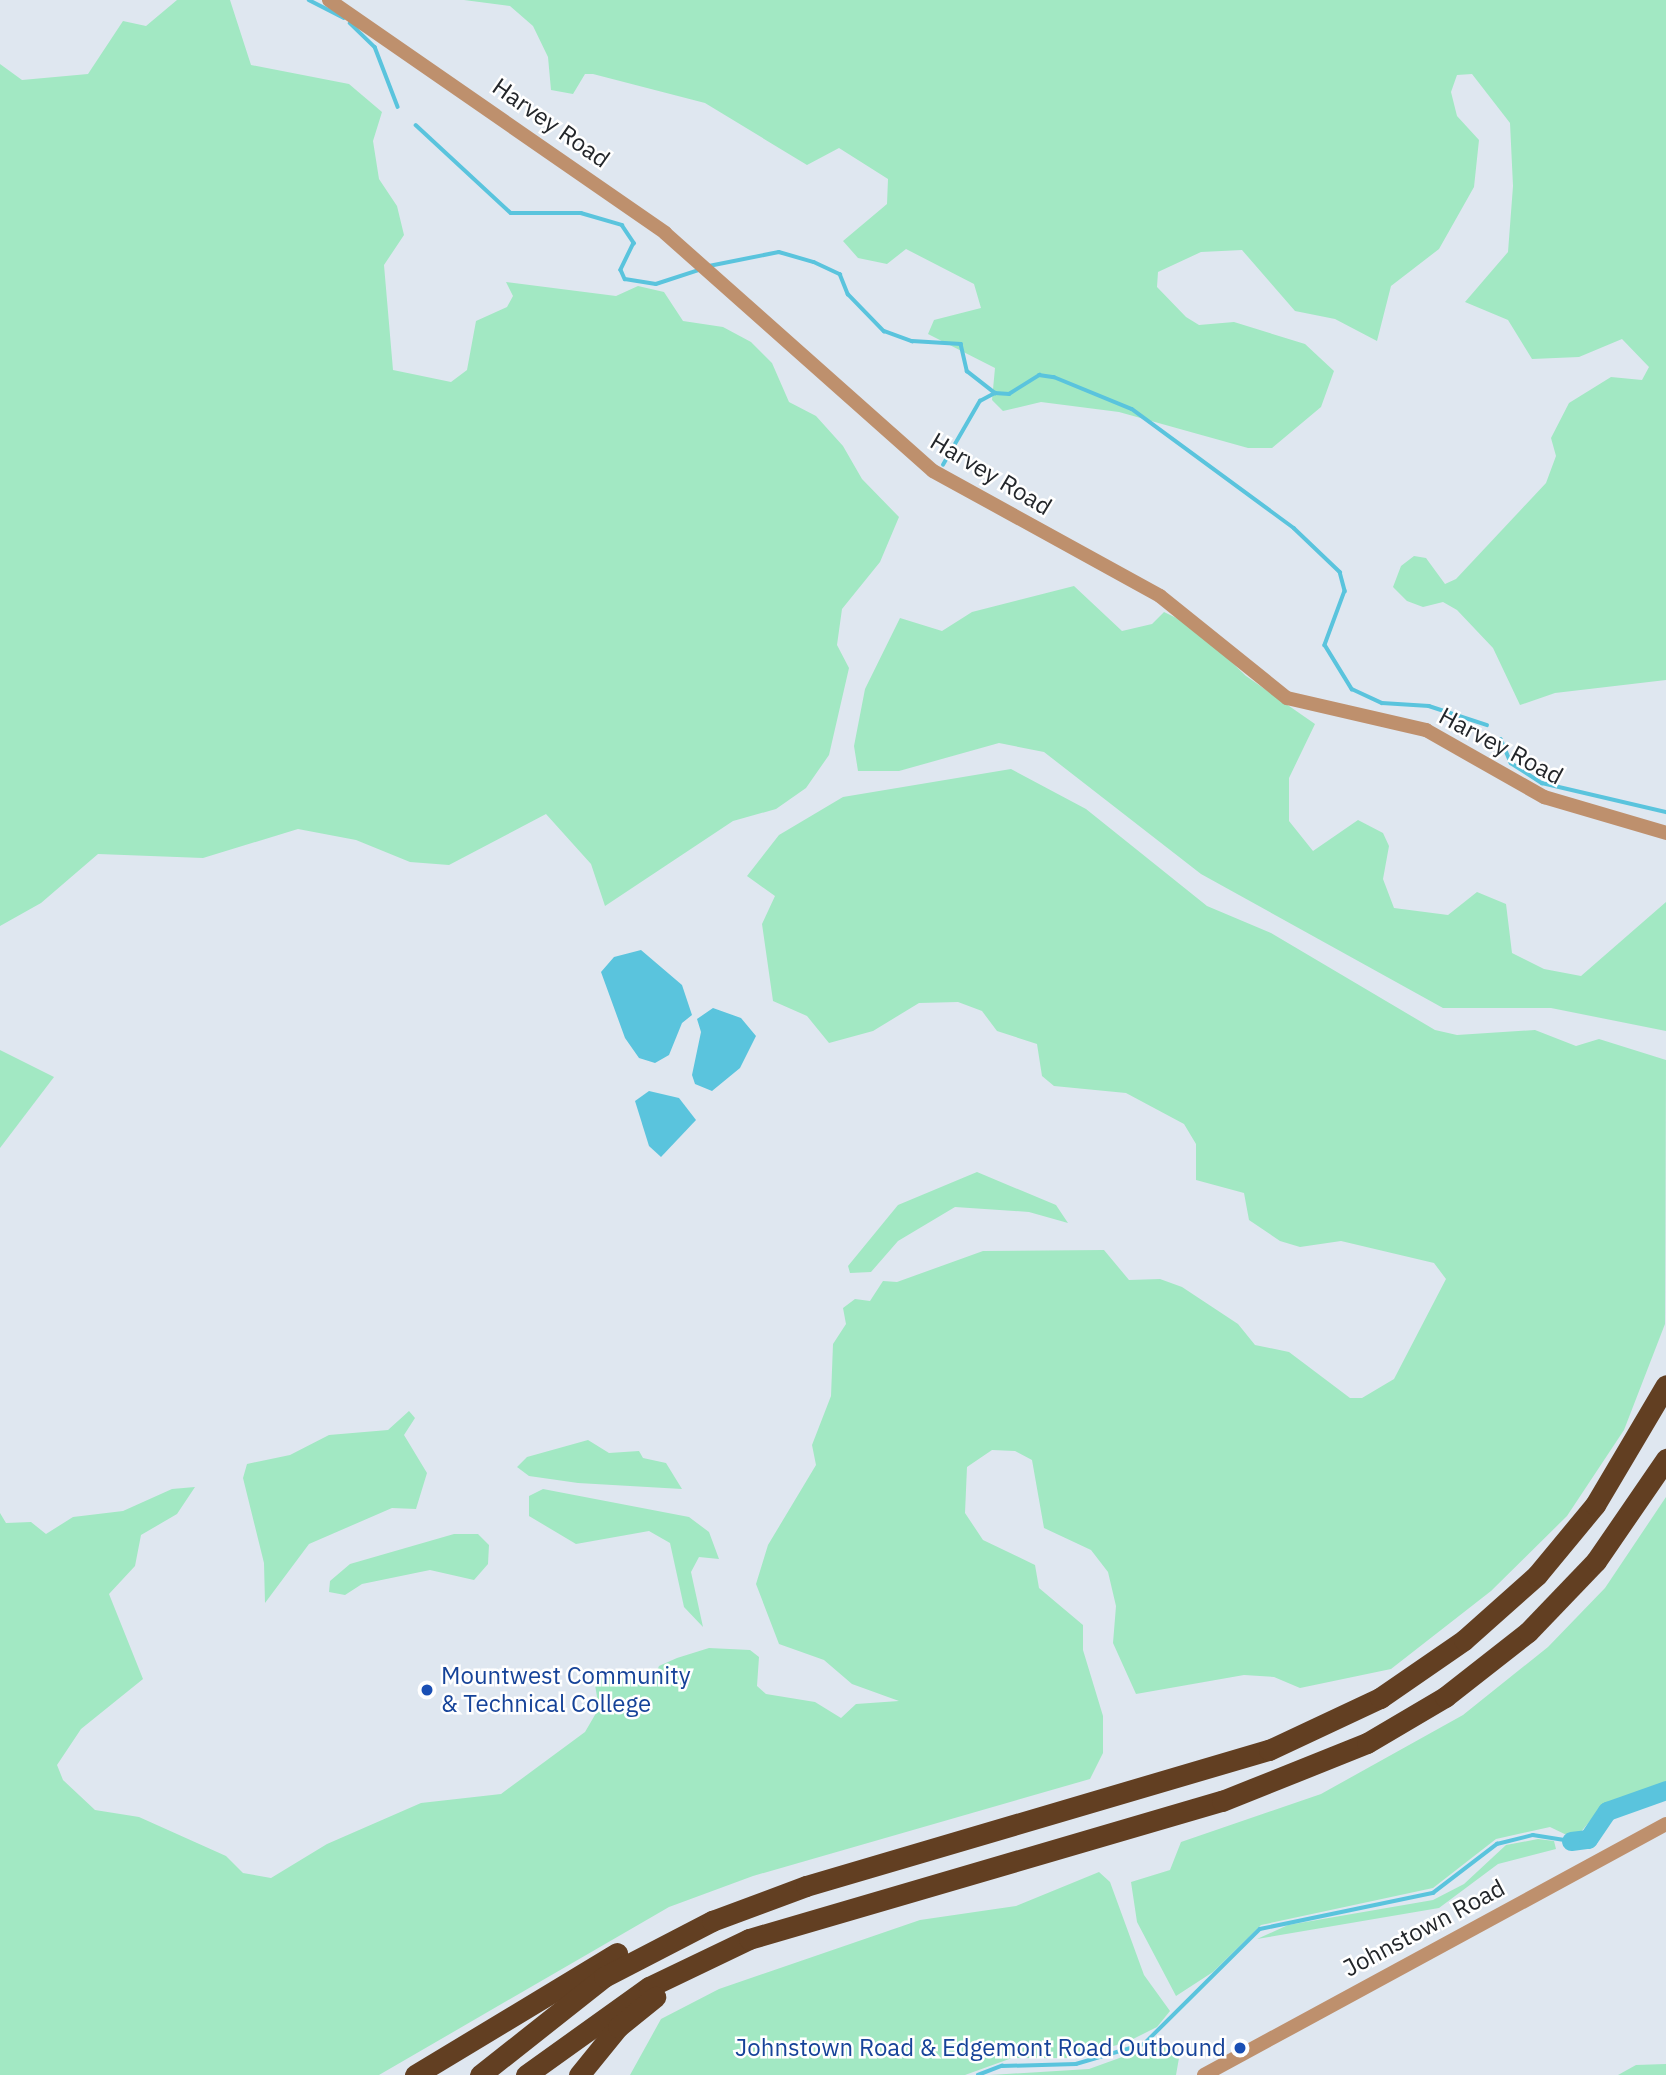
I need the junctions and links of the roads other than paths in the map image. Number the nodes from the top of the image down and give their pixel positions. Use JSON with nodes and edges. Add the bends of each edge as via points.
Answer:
{"nodes":[{"id":1,"x":329,"y":0,"type":"edge"},
{"id":2,"x":1666,"y":833,"type":"edge"},
{"id":3,"x":1666,"y":1385,"type":"edge"},
{"id":4,"x":1666,"y":1459,"type":"edge"},
{"id":5,"x":1666,"y":1824,"type":"edge"},
{"id":6,"x":682,"y":1934,"type":"junction"},
{"id":7,"x":699,"y":1961,"type":"junction"},
{"id":8,"x":415,"y":2075,"type":"edge"},
{"id":9,"x":480,"y":2075,"type":"edge"},
{"id":10,"x":526,"y":2075,"type":"edge"},
{"id":11,"x":579,"y":2075,"type":"edge"},
{"id":12,"x":1204,"y":2075,"type":"edge"}],
"edges":[{"from":1,"to":2,"type":"street","name":"Harvey Road","via":[[475,96],[707,268],[933,471],[1160,596],[1287,698],[1426,730],[1544,797]]},
{"from":3,"to":6,"type":"highway","via":[[1615,1475],[1537,1575],[1464,1640],[1380,1698],[1269,1750],[806,1886]]},
{"from":4,"to":7,"type":"highway","via":[[1604,1551],[1528,1632],[1445,1697],[1367,1743],[1233,1798],[806,1919]]},
{"from":5,"to":12,"type":"street","name":"Johnstown Road"},
{"from":6,"to":8,"type":"highway","via":[[615,1954]]},
{"from":6,"to":9,"type":"highway","via":[[593,1984]]},
{"from":7,"to":10,"type":"highway","via":[[607,2013]]},
{"from":7,"to":11,"type":"highway","via":[[618,2027]]}]}
